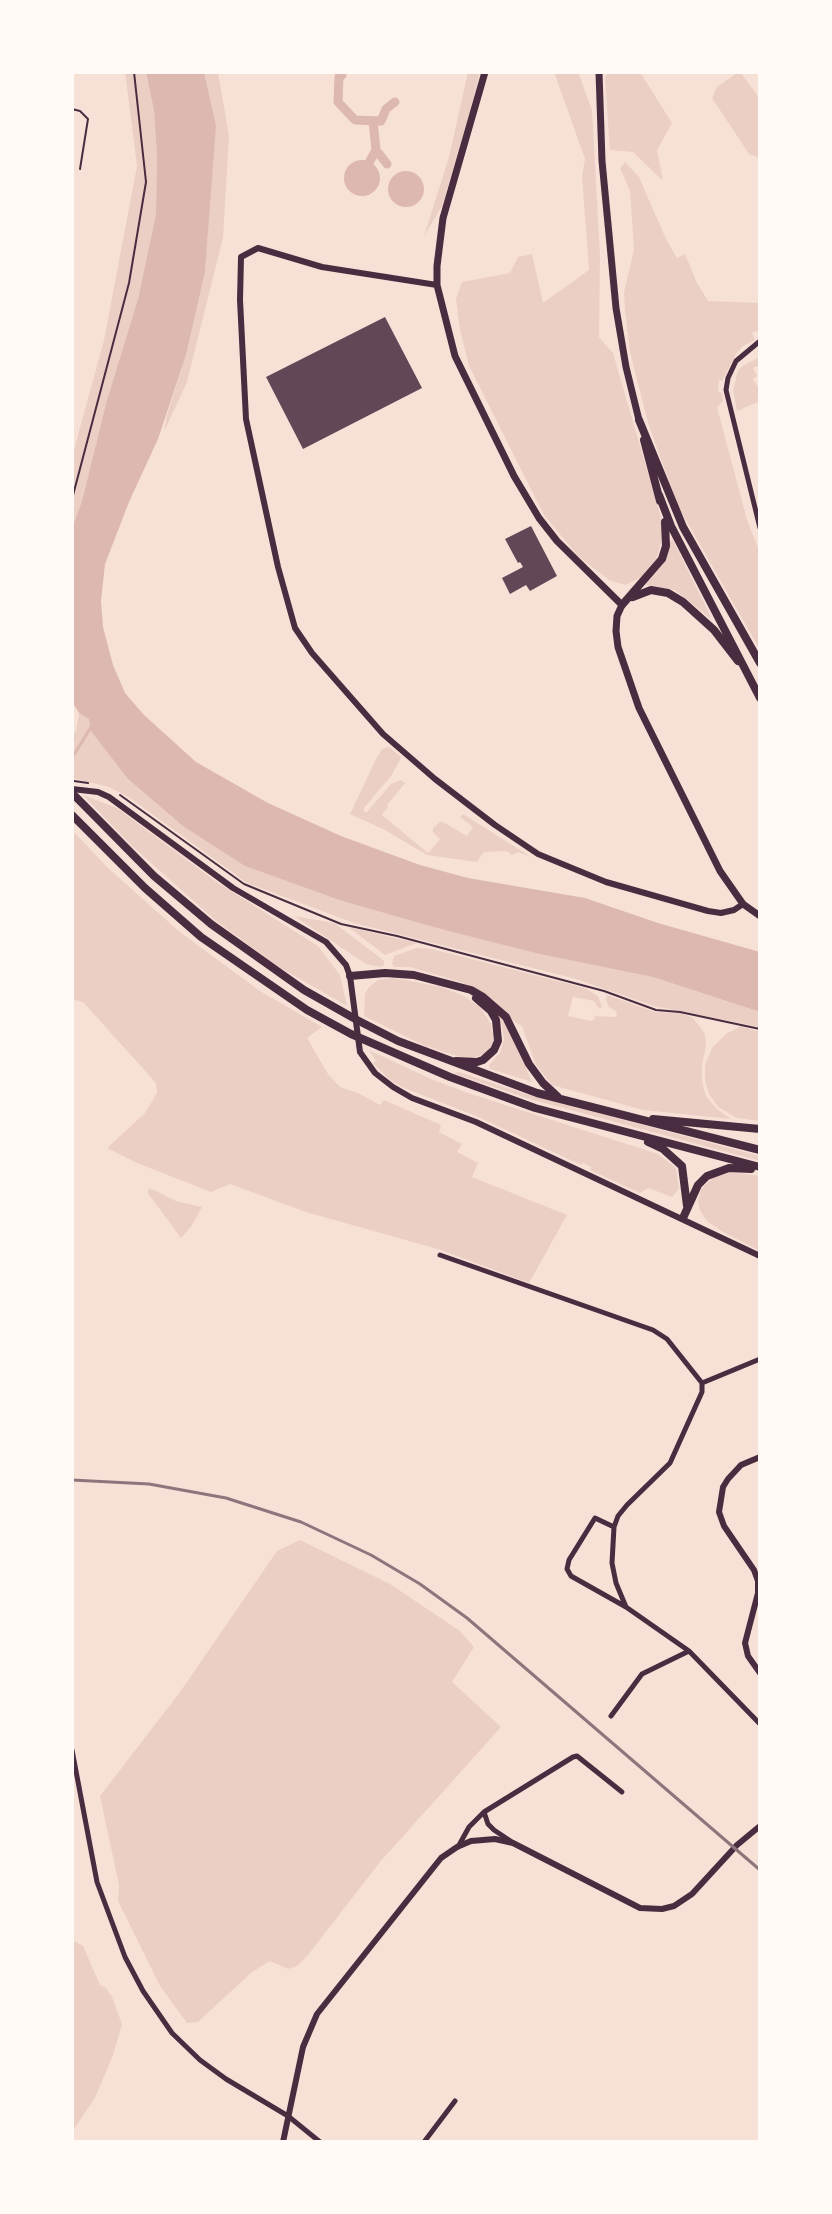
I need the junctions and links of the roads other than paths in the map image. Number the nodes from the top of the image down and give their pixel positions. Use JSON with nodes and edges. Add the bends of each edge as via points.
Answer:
{"nodes":[{"id":1,"x":485,"y":72,"type":"edge"},
{"id":2,"x":599,"y":72,"type":"edge"},
{"id":3,"x":437,"y":285,"type":"junction"},
{"id":4,"x":760,"y":341,"type":"edge"},
{"id":5,"x":639,"y":420,"type":"junction"},
{"id":6,"x":659,"y":495,"type":"junction"},
{"id":7,"x":760,"y":528,"type":"edge"},
{"id":8,"x":626,"y":602,"type":"junction"},
{"id":9,"x":760,"y":663,"type":"edge"},
{"id":10,"x":747,"y":671,"type":"junction"},
{"id":11,"x":760,"y":698,"type":"edge"},
{"id":12,"x":72,"y":791,"type":"edge"},
{"id":13,"x":72,"y":815,"type":"edge"},
{"id":14,"x":743,"y":904,"type":"junction"},
{"id":15,"x":760,"y":916,"type":"edge"},
{"id":16,"x":350,"y":976,"type":"junction"},
{"id":17,"x":459,"y":987,"type":"junction"},
{"id":18,"x":446,"y":1060,"type":"junction"},
{"id":19,"x":562,"y":1099,"type":"junction"},
{"id":20,"x":636,"y":1118,"type":"junction"},
{"id":21,"x":760,"y":1129,"type":"edge"},
{"id":22,"x":622,"y":1131,"type":"junction"},
{"id":23,"x":760,"y":1150,"type":"edge"},
{"id":24,"x":760,"y":1169,"type":"edge"},
{"id":25,"x":687,"y":1206,"type":"junction"},
{"id":26,"x":683,"y":1218,"type":"junction"},
{"id":27,"x":440,"y":1255,"type":"dead end"},
{"id":28,"x":760,"y":1256,"type":"edge"},
{"id":29,"x":760,"y":1359,"type":"edge"},
{"id":30,"x":702,"y":1383,"type":"junction"},
{"id":31,"x":760,"y":1457,"type":"edge"},
{"id":32,"x":614,"y":1527,"type":"junction"},
{"id":33,"x":626,"y":1607,"type":"junction"},
{"id":34,"x":689,"y":1651,"type":"junction"},
{"id":35,"x":760,"y":1673,"type":"edge"},
{"id":36,"x":611,"y":1716,"type":"dead end"},
{"id":37,"x":760,"y":1724,"type":"edge"},
{"id":38,"x":72,"y":1750,"type":"edge"},
{"id":39,"x":622,"y":1792,"type":"dead end"},
{"id":40,"x":484,"y":1812,"type":"junction"},
{"id":41,"x":760,"y":1826,"type":"edge"},
{"id":42,"x":513,"y":1843,"type":"junction"},
{"id":43,"x":458,"y":1847,"type":"junction"},
{"id":44,"x":455,"y":2101,"type":"dead end"},
{"id":45,"x":288,"y":2116,"type":"junction"},
{"id":46,"x":283,"y":2142,"type":"edge"},
{"id":47,"x":320,"y":2142,"type":"edge"},
{"id":48,"x":424,"y":2142,"type":"edge"}],
"edges":[{"from":1,"to":3,"type":"main road","via":[[443,218]]},
{"from":2,"to":5,"type":"main road","via":[[616,308]]},
{"from":3,"to":8,"type":"main road","via":[[455,356],[529,502],[557,541]]},
{"from":3,"to":14,"type":"street","via":[[322,267],[258,248],[241,257],[246,419],[295,628],[383,734],[538,854],[577,873],[708,911],[721,913]]},
{"from":4,"to":7,"type":"street","via":[[736,361],[726,390]]},
{"from":5,"to":6,"type":"highway"},
{"from":5,"to":9,"type":"highway","via":[[683,527]]},
{"from":6,"to":8,"type":"highway","via":[[666,546],[654,570]]},
{"from":6,"to":10,"type":"highway"},
{"from":8,"to":10,"type":"highway","via":[[651,590],[668,593],[714,630]]},
{"from":8,"to":14,"type":"main road","via":[[616,631],[630,686],[720,871]]},
{"from":10,"to":11,"type":"highway"},
{"from":12,"to":16,"type":"street","via":[[109,797],[233,888],[313,934],[337,953]]},
{"from":12,"to":18,"type":"highway","via":[[154,876],[211,924],[304,990],[398,1041]]},
{"from":13,"to":22,"type":"highway","via":[[201,937],[307,1010],[410,1061],[535,1108]]},
{"from":14,"to":15,"type":"main road"},
{"from":16,"to":17,"type":"highway","via":[[414,975]]},
{"from":16,"to":26,"type":"street","via":[[360,1052],[381,1079],[412,1098]]},
{"from":17,"to":18,"type":"highway","via":[[491,1011],[498,1041],[483,1060]]},
{"from":17,"to":19,"type":"highway","via":[[496,1006],[529,1064]]},
{"from":18,"to":19,"type":"highway"},
{"from":19,"to":20,"type":"highway"},
{"from":20,"to":21,"type":"highway"},
{"from":20,"to":23,"type":"highway"},
{"from":22,"to":24,"type":"highway"},
{"from":22,"to":25,"type":"highway","via":[[663,1149],[682,1166]]},
{"from":24,"to":25,"type":"highway","via":[[729,1168],[707,1176]]},
{"from":25,"to":26,"type":"highway"},
{"from":26,"to":28,"type":"street"},
{"from":27,"to":30,"type":"street","via":[[653,1330],[667,1339]]},
{"from":29,"to":30,"type":"street"},
{"from":30,"to":32,"type":"street","via":[[670,1463],[627,1505]]},
{"from":31,"to":35,"type":"street","via":[[733,1471],[723,1487],[719,1512],[758,1581],[745,1643]]},
{"from":32,"to":33,"type":"street","via":[[612,1563]]},
{"from":32,"to":33,"type":"street","via":[[595,1518],[567,1569]]},
{"from":33,"to":34,"type":"street"},
{"from":34,"to":36,"type":"street","via":[[642,1674]]},
{"from":34,"to":37,"type":"street"},
{"from":38,"to":45,"type":"street","via":[[97,1882],[143,1991],[172,2033],[200,2060]]},
{"from":39,"to":40,"type":"street","via":[[577,1756]]},
{"from":40,"to":42,"type":"street","via":[[488,1824]]},
{"from":40,"to":43,"type":"street"},
{"from":41,"to":42,"type":"street","via":[[692,1894],[662,1909],[640,1908]]},
{"from":42,"to":43,"type":"street","via":[[495,1839]]},
{"from":43,"to":45,"type":"street","via":[[441,1858],[317,2014],[303,2047]]},
{"from":44,"to":48,"type":"street"},
{"from":45,"to":46,"type":"street"},
{"from":45,"to":47,"type":"street"}]}
